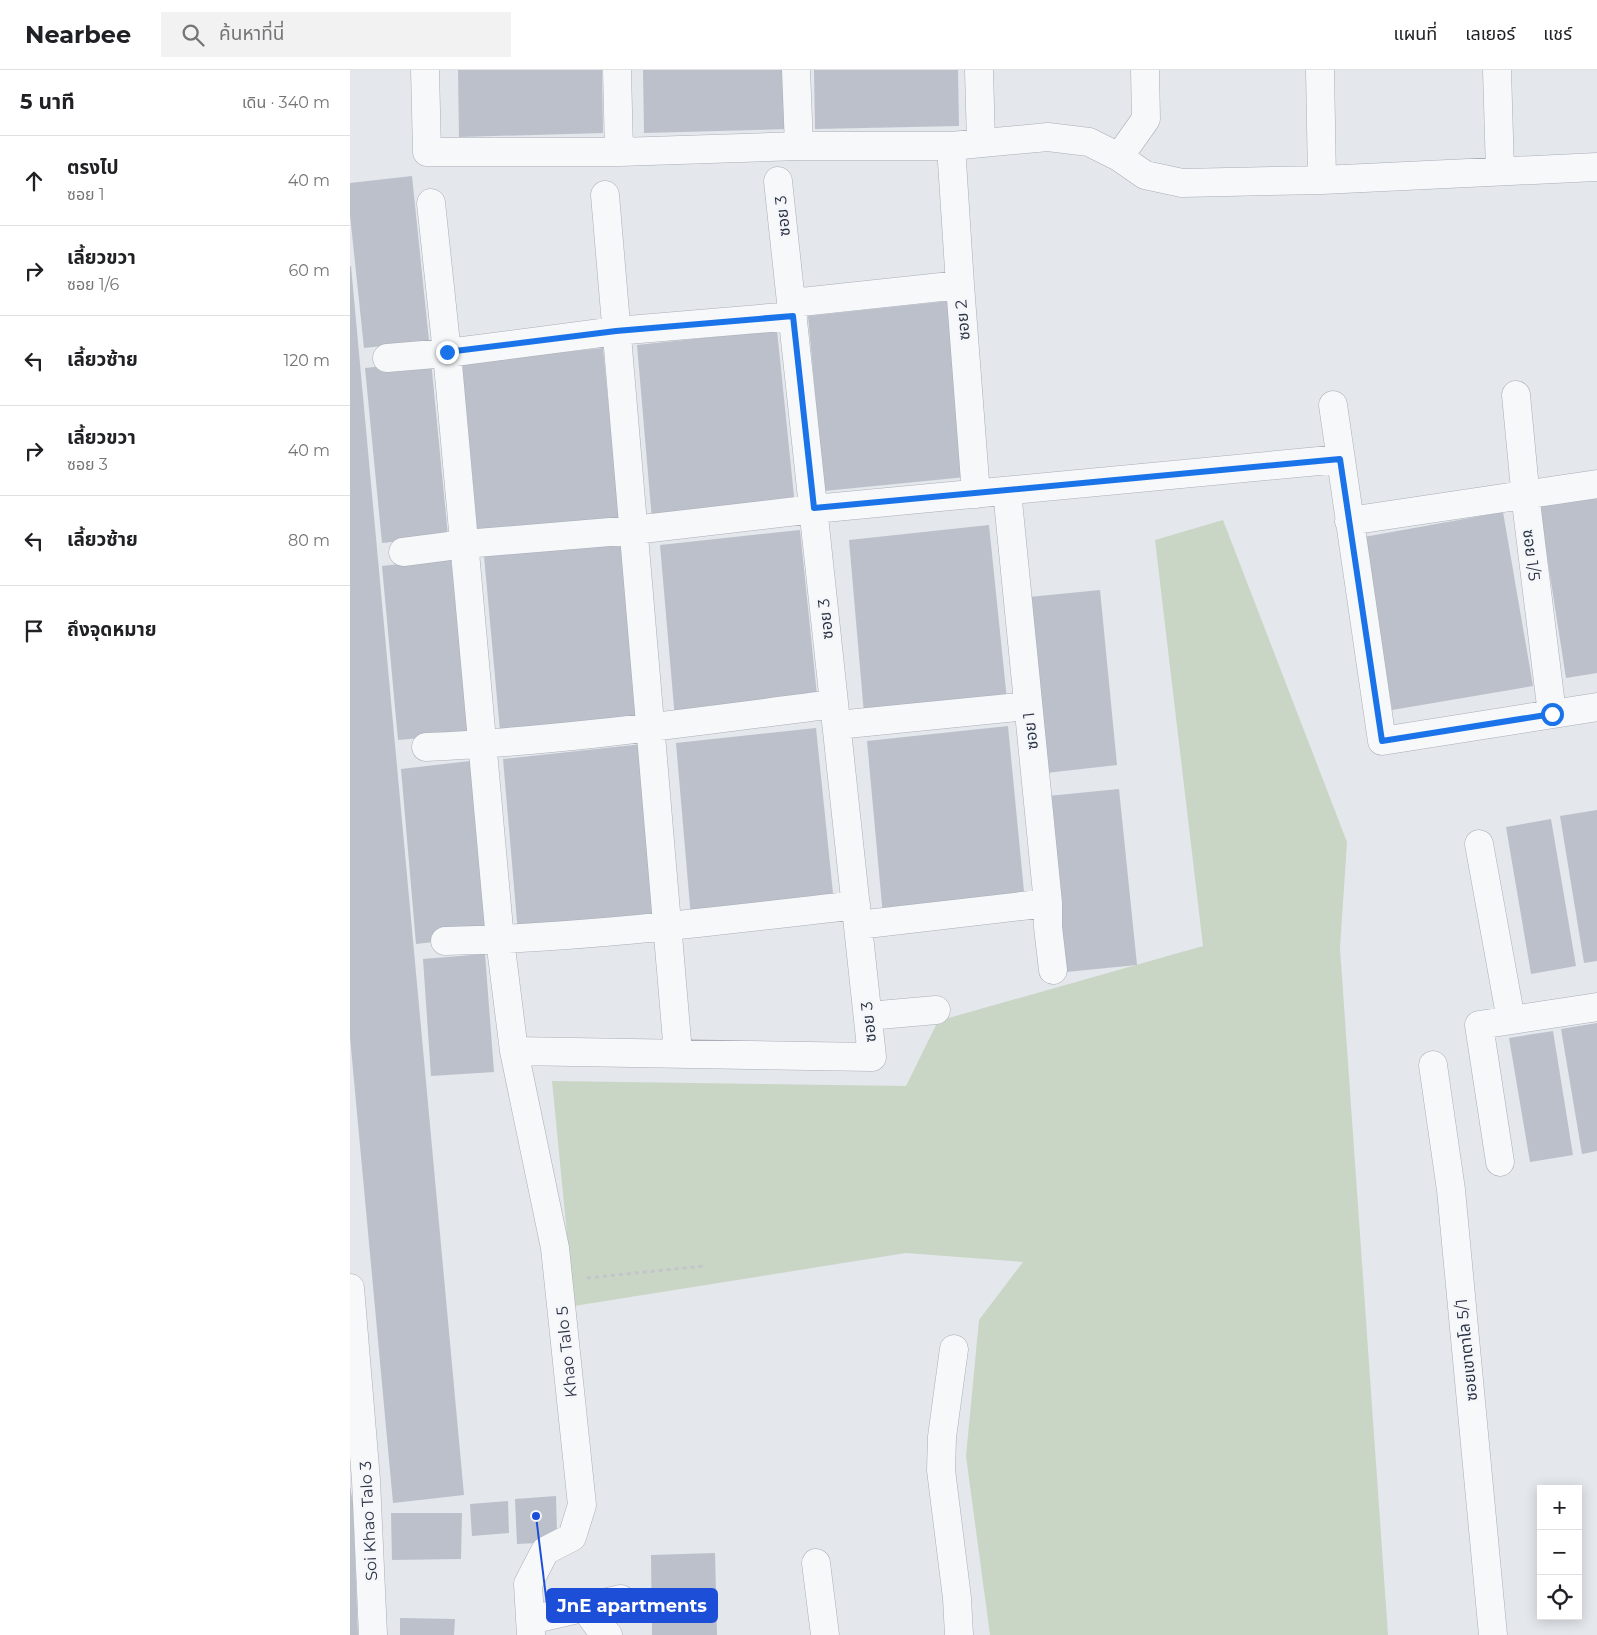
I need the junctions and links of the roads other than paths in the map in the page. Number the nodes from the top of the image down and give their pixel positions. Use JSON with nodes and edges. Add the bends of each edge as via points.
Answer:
{"nodes":[{"id":1,"x":425,"y":70,"type":"edge"},
{"id":2,"x":617,"y":70,"type":"edge"},
{"id":3,"x":796,"y":70,"type":"edge"},
{"id":4,"x":979,"y":70,"type":"edge"},
{"id":5,"x":1145,"y":70,"type":"edge"},
{"id":6,"x":1320,"y":70,"type":"edge"},
{"id":7,"x":1497,"y":70,"type":"edge"},
{"id":8,"x":981,"y":143,"type":"junction"},
{"id":9,"x":799,"y":146,"type":"junction"},
{"id":10,"x":951,"y":146,"type":"junction"},
{"id":11,"x":619,"y":152,"type":"junction"},
{"id":12,"x":1119,"y":157,"type":"junction"},
{"id":13,"x":1597,"y":167,"type":"edge"},
{"id":14,"x":1500,"y":171,"type":"junction"},
{"id":15,"x":778,"y":180,"type":"dead end"},
{"id":16,"x":1322,"y":180,"type":"junction"},
{"id":17,"x":605,"y":195,"type":"dead end"},
{"id":18,"x":431,"y":203,"type":"dead end"},
{"id":19,"x":960,"y":285,"type":"junction"},
{"id":20,"x":792,"y":310,"type":"junction"},
{"id":21,"x":616,"y":331,"type":"junction"},
{"id":22,"x":447,"y":352,"type":"junction"},
{"id":23,"x":388,"y":358,"type":"dead end"},
{"id":24,"x":1516,"y":395,"type":"dead end"},
{"id":25,"x":1333,"y":404,"type":"dead end"},
{"id":26,"x":1340,"y":459,"type":"junction"},
{"id":27,"x":1597,"y":484,"type":"edge"},
{"id":28,"x":1007,"y":491,"type":"junction"},
{"id":29,"x":976,"y":494,"type":"junction"},
{"id":30,"x":1525,"y":495,"type":"junction"},
{"id":31,"x":814,"y":508,"type":"junction"},
{"id":32,"x":1349,"y":521,"type":"junction"},
{"id":33,"x":634,"y":530,"type":"junction"},
{"id":34,"x":465,"y":544,"type":"junction"},
{"id":35,"x":403,"y":552,"type":"dead end"},
{"id":36,"x":1028,"y":706,"type":"junction"},
{"id":37,"x":1597,"y":707,"type":"edge"},
{"id":38,"x":835,"y":714,"type":"junction"},
{"id":39,"x":1552,"y":714,"type":"junction"},
{"id":40,"x":650,"y":726,"type":"junction"},
{"id":41,"x":483,"y":744,"type":"junction"},
{"id":42,"x":426,"y":747,"type":"dead end"},
{"id":43,"x":1479,"y":844,"type":"dead end"},
{"id":44,"x":1048,"y":903,"type":"junction"},
{"id":45,"x":857,"y":915,"type":"junction"},
{"id":46,"x":668,"y":927,"type":"junction"},
{"id":47,"x":500,"y":940,"type":"junction"},
{"id":48,"x":445,"y":941,"type":"dead end"},
{"id":49,"x":1053,"y":970,"type":"dead end"},
{"id":50,"x":1597,"y":1007,"type":"edge"},
{"id":51,"x":936,"y":1010,"type":"dead end"},
{"id":52,"x":868,"y":1016,"type":"junction"},
{"id":53,"x":1510,"y":1020,"type":"junction"},
{"id":54,"x":514,"y":1051,"type":"junction"},
{"id":55,"x":678,"y":1053,"type":"junction"},
{"id":56,"x":1433,"y":1065,"type":"dead end"},
{"id":57,"x":1500,"y":1162,"type":"dead end"},
{"id":58,"x":350,"y":1288,"type":"edge"},
{"id":59,"x":954,"y":1349,"type":"dead end"},
{"id":60,"x":816,"y":1563,"type":"dead end"},
{"id":61,"x":621,"y":1599,"type":"dead end"},
{"id":62,"x":585,"y":1608,"type":"junction"},
{"id":63,"x":530,"y":1627,"type":"edge"},
{"id":64,"x":373,"y":1635,"type":"edge"},
{"id":65,"x":608,"y":1635,"type":"edge"},
{"id":66,"x":825,"y":1635,"type":"edge"},
{"id":67,"x":959,"y":1635,"type":"edge"},
{"id":68,"x":1494,"y":1635,"type":"edge"}],
"edges":[{"from":1,"to":11,"type":"street","via":[[427,152]]},
{"from":2,"to":11,"type":"street"},
{"from":3,"to":9,"type":"street"},
{"from":4,"to":8,"type":"street"},
{"from":5,"to":12,"type":"street","via":[[1146,119]]},
{"from":6,"to":16,"type":"street"},
{"from":7,"to":14,"type":"street"},
{"from":8,"to":10,"type":"street"},
{"from":8,"to":12,"type":"street","via":[[1048,137],[1089,142]]},
{"from":9,"to":10,"type":"street"},
{"from":9,"to":11,"type":"street"},
{"from":10,"to":19,"type":"street","name":"ซอย 2"},
{"from":12,"to":16,"type":"street","via":[[1145,175],[1182,183]]},
{"from":13,"to":14,"type":"street"},
{"from":14,"to":16,"type":"street"},
{"from":15,"to":20,"type":"street","name":"ซอย 3"},
{"from":17,"to":21,"type":"street"},
{"from":18,"to":22,"type":"street","name":"Khao Talo 5"},
{"from":19,"to":20,"type":"street"},
{"from":19,"to":29,"type":"street","name":"ซอย 2"},
{"from":20,"to":21,"type":"street"},
{"from":20,"to":31,"type":"street","name":"ซอย 3"},
{"from":21,"to":22,"type":"street"},
{"from":21,"to":33,"type":"street"},
{"from":22,"to":23,"type":"street"},
{"from":22,"to":34,"type":"street","name":"Khao Talo 5"},
{"from":24,"to":30,"type":"street","name":"ซอย 1/5"},
{"from":25,"to":26,"type":"street"},
{"from":26,"to":28,"type":"street"},
{"from":26,"to":32,"type":"street"},
{"from":27,"to":30,"type":"street"},
{"from":28,"to":29,"type":"street"},
{"from":28,"to":36,"type":"street","name":"ซอย 1"},
{"from":29,"to":31,"type":"street"},
{"from":30,"to":32,"type":"street"},
{"from":30,"to":39,"type":"street","name":"ซอย 1/5"},
{"from":31,"to":33,"type":"street"},
{"from":31,"to":38,"type":"street","name":"ซอย 3"},
{"from":32,"to":39,"type":"street","via":[[1382,741]]},
{"from":33,"to":34,"type":"street"},
{"from":33,"to":40,"type":"street"},
{"from":34,"to":35,"type":"street"},
{"from":34,"to":41,"type":"street","name":"Khao Talo 5"},
{"from":36,"to":38,"type":"street"},
{"from":36,"to":44,"type":"street","name":"ซอย 1"},
{"from":37,"to":39,"type":"street"},
{"from":38,"to":40,"type":"street"},
{"from":38,"to":45,"type":"street","name":"ซอย 3"},
{"from":40,"to":41,"type":"street"},
{"from":40,"to":46,"type":"street"},
{"from":41,"to":42,"type":"street"},
{"from":41,"to":47,"type":"street","name":"Khao Talo 5"},
{"from":43,"to":53,"type":"street"},
{"from":44,"to":45,"type":"street"},
{"from":44,"to":49,"type":"street","name":"ซอย 1"},
{"from":45,"to":46,"type":"street"},
{"from":45,"to":52,"type":"street","name":"ซอย 3"},
{"from":46,"to":47,"type":"street"},
{"from":46,"to":55,"type":"street"},
{"from":47,"to":48,"type":"street"},
{"from":47,"to":54,"type":"street","name":"Khao Talo 5"},
{"from":50,"to":53,"type":"street"},
{"from":51,"to":52,"type":"street"},
{"from":52,"to":55,"type":"street","name":"ซอย 3","via":[[872,1057]]},
{"from":53,"to":57,"type":"street","via":[[1479,1025]]},
{"from":54,"to":55,"type":"street"},
{"from":54,"to":63,"type":"street","name":"Khao Talo 5","via":[[555,1248],[582,1505],[572,1537],[535,1552],[528,1584]]},
{"from":56,"to":68,"type":"street","name":"ซอยเขาตาโล 5/1","via":[[1450,1190]]},
{"from":58,"to":64,"type":"street","name":"Soi Khao Talo 3","via":[[366,1480]]},
{"from":59,"to":67,"type":"street","via":[[942,1437],[941,1470]]},
{"from":60,"to":66,"type":"street"},
{"from":61,"to":62,"type":"street"},
{"from":62,"to":63,"type":"street"},
{"from":62,"to":65,"type":"street"}]}
